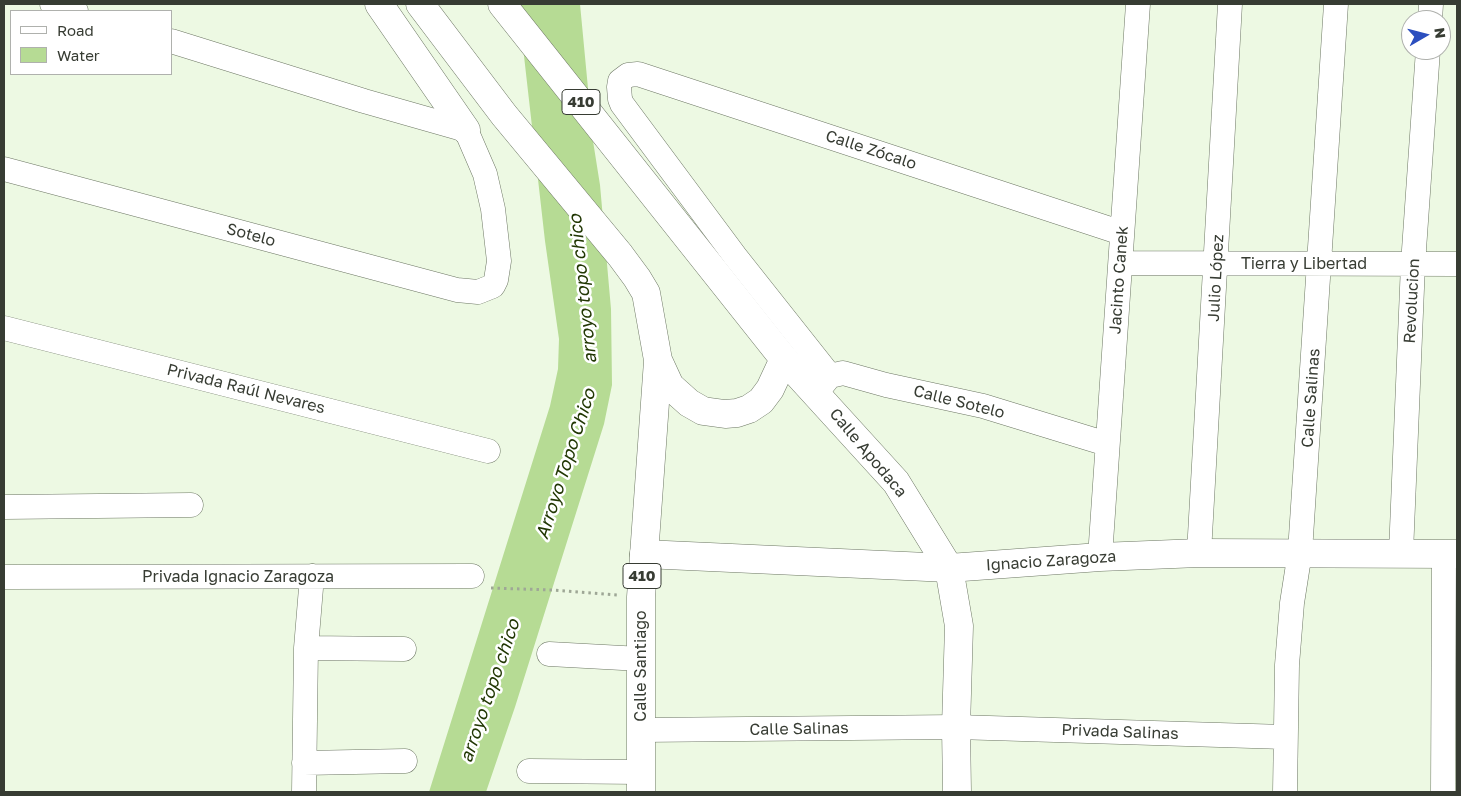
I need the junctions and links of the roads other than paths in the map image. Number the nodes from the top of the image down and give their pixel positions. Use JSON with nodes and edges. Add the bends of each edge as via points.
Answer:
{"nodes":[{"id":1,"x":52,"y":4,"type":"edge"},
{"id":2,"x":379,"y":4,"type":"edge"},
{"id":3,"x":420,"y":4,"type":"edge"},
{"id":4,"x":1138,"y":4,"type":"edge"},
{"id":5,"x":1230,"y":4,"type":"edge"},
{"id":6,"x":1336,"y":4,"type":"edge"},
{"id":7,"x":504,"y":6,"type":"edge"},
{"id":8,"x":73,"y":10,"type":"edge"},
{"id":9,"x":172,"y":41,"type":"edge"},
{"id":10,"x":1427,"y":60,"type":"edge"},
{"id":11,"x":620,"y":81,"type":"joint"},
{"id":12,"x":466,"y":130,"type":"junction"},
{"id":13,"x":4,"y":168,"type":"edge"},
{"id":14,"x":1122,"y":233,"type":"junction"},
{"id":15,"x":1320,"y":263,"type":"junction"},
{"id":16,"x":1121,"y":264,"type":"junction"},
{"id":17,"x":1217,"y":264,"type":"junction"},
{"id":18,"x":1413,"y":264,"type":"junction"},
{"id":19,"x":1457,"y":264,"type":"edge"},
{"id":20,"x":4,"y":328,"type":"edge"},
{"id":21,"x":784,"y":359,"type":"junction"},
{"id":22,"x":658,"y":360,"type":"junction"},
{"id":23,"x":823,"y":384,"type":"junction"},
{"id":24,"x":1107,"y":444,"type":"junction"},
{"id":25,"x":488,"y":451,"type":"dead end"},
{"id":26,"x":191,"y":505,"type":"dead end"},
{"id":27,"x":4,"y":507,"type":"edge"},
{"id":28,"x":1300,"y":552,"type":"junction"},
{"id":29,"x":1199,"y":553,"type":"junction"},
{"id":30,"x":1400,"y":553,"type":"junction"},
{"id":31,"x":644,"y":554,"type":"junction"},
{"id":32,"x":1451,"y":554,"type":"edge"},
{"id":33,"x":1100,"y":557,"type":"junction"},
{"id":34,"x":949,"y":568,"type":"junction"},
{"id":35,"x":312,"y":576,"type":"junction"},
{"id":36,"x":4,"y":577,"type":"edge"},
{"id":37,"x":478,"y":582,"type":"road end"},
{"id":38,"x":306,"y":648,"type":"junction"},
{"id":39,"x":404,"y":650,"type":"dead end"},
{"id":40,"x":549,"y":654,"type":"dead end"},
{"id":41,"x":641,"y":659,"type":"junction"},
{"id":42,"x":956,"y":727,"type":"junction"},
{"id":43,"x":641,"y":730,"type":"junction"},
{"id":44,"x":1285,"y":737,"type":"junction"},
{"id":45,"x":405,"y":761,"type":"dead end"},
{"id":46,"x":304,"y":763,"type":"junction"},
{"id":47,"x":529,"y":771,"type":"dead end"},
{"id":48,"x":641,"y":782,"type":"edge"},
{"id":49,"x":304,"y":792,"type":"edge"},
{"id":50,"x":957,"y":792,"type":"edge"},
{"id":51,"x":1285,"y":792,"type":"edge"},
{"id":52,"x":1443,"y":792,"type":"edge"}],
"edges":[{"from":1,"to":8,"type":"street"},
{"from":2,"to":12,"type":"main road"},
{"from":3,"to":22,"type":"main road","number":"410","via":[[504,115],[620,255],[646,294]]},
{"from":4,"to":14,"type":"street","name":"Jacinto Canek"},
{"from":5,"to":17,"type":"street","name":"Julio López"},
{"from":6,"to":15,"type":"street","name":"Calle Salinas"},
{"from":7,"to":21,"type":"main road","number":"410"},
{"from":9,"to":12,"type":"street"},
{"from":10,"to":18,"type":"street","name":"Revolucion"},
{"from":11,"to":14,"type":"street","name":"Calle Zócalo","via":[[628,75],[638,74]]},
{"from":11,"to":23,"type":"street","name":"Calle Apodaca","via":[[622,104],[735,256]]},
{"from":12,"to":13,"type":"street","name":"Sotelo","via":[[485,174],[499,261],[493,286],[478,292],[457,290]]},
{"from":14,"to":16,"type":"street","name":"Jacinto Canek"},
{"from":15,"to":17,"type":"street","name":"Tierra y Libertad"},
{"from":15,"to":18,"type":"street","name":"Tierra y Libertad"},
{"from":15,"to":28,"type":"street","name":"Calle Salinas"},
{"from":16,"to":17,"type":"street","name":"Tierra y Libertad"},
{"from":16,"to":24,"type":"street","name":"Jacinto Canek"},
{"from":17,"to":29,"type":"street","name":"Julio López"},
{"from":18,"to":19,"type":"street","name":"Tierra y Libertad"},
{"from":18,"to":30,"type":"street","name":"Revolucion"},
{"from":20,"to":25,"type":"street","name":"Privada Raúl Nevares"},
{"from":21,"to":22,"type":"main road","via":[[761,402],[737,413],[725,414],[703,411],[689,403],[670,386]]},
{"from":21,"to":23,"type":"main road","name":"Calle Apodaca","number":"410"},
{"from":22,"to":31,"type":"main road","name":"Calle Santiago","number":"410"},
{"from":23,"to":24,"type":"street","name":"Calle Sotelo","via":[[844,373],[983,406]]},
{"from":23,"to":34,"type":"main road","name":"Calle Apodaca","number":"410","via":[[896,482]]},
{"from":24,"to":33,"type":"street","name":"Jacinto Canek"},
{"from":26,"to":27,"type":"street"},
{"from":28,"to":29,"type":"main road","name":"Ignacio Zaragoza"},
{"from":28,"to":30,"type":"main road","name":"Ignacio Zaragoza"},
{"from":28,"to":44,"type":"street","name":"Calle Salinas","via":[[1287,665]]},
{"from":29,"to":33,"type":"main road","name":"Ignacio Zaragoza"},
{"from":30,"to":32,"type":"main road","name":"Ignacio Zaragoza"},
{"from":31,"to":34,"type":"main road","name":"Ignacio Zaragoza"},
{"from":31,"to":41,"type":"main road","name":"Calle Santiago","number":"410","via":[[640,597]]},
{"from":32,"to":52,"type":"street"},
{"from":33,"to":34,"type":"main road","name":"Ignacio Zaragoza"},
{"from":34,"to":42,"type":"main road","name":"Calle Apodaca","number":"410","via":[[959,626]]},
{"from":35,"to":36,"type":"street","name":"Privada Ignacio Zaragoza"},
{"from":35,"to":37,"type":"street","name":"Privada Ignacio Zaragoza"},
{"from":35,"to":38,"type":"street"},
{"from":38,"to":39,"type":"street"},
{"from":38,"to":46,"type":"street"},
{"from":40,"to":41,"type":"street"},
{"from":41,"to":43,"type":"main road","name":"Calle Santiago","number":"410"},
{"from":42,"to":43,"type":"street","name":"Calle Salinas"},
{"from":42,"to":44,"type":"street","name":"Privada Salinas"},
{"from":42,"to":50,"type":"main road","name":"Calle Apodaca","number":"410"},
{"from":43,"to":48,"type":"main road","name":"Calle Santiago","number":"410"},
{"from":44,"to":51,"type":"street","name":"Calle Salinas"},
{"from":45,"to":46,"type":"street"},
{"from":46,"to":49,"type":"street"},
{"from":47,"to":48,"type":"street"}]}
